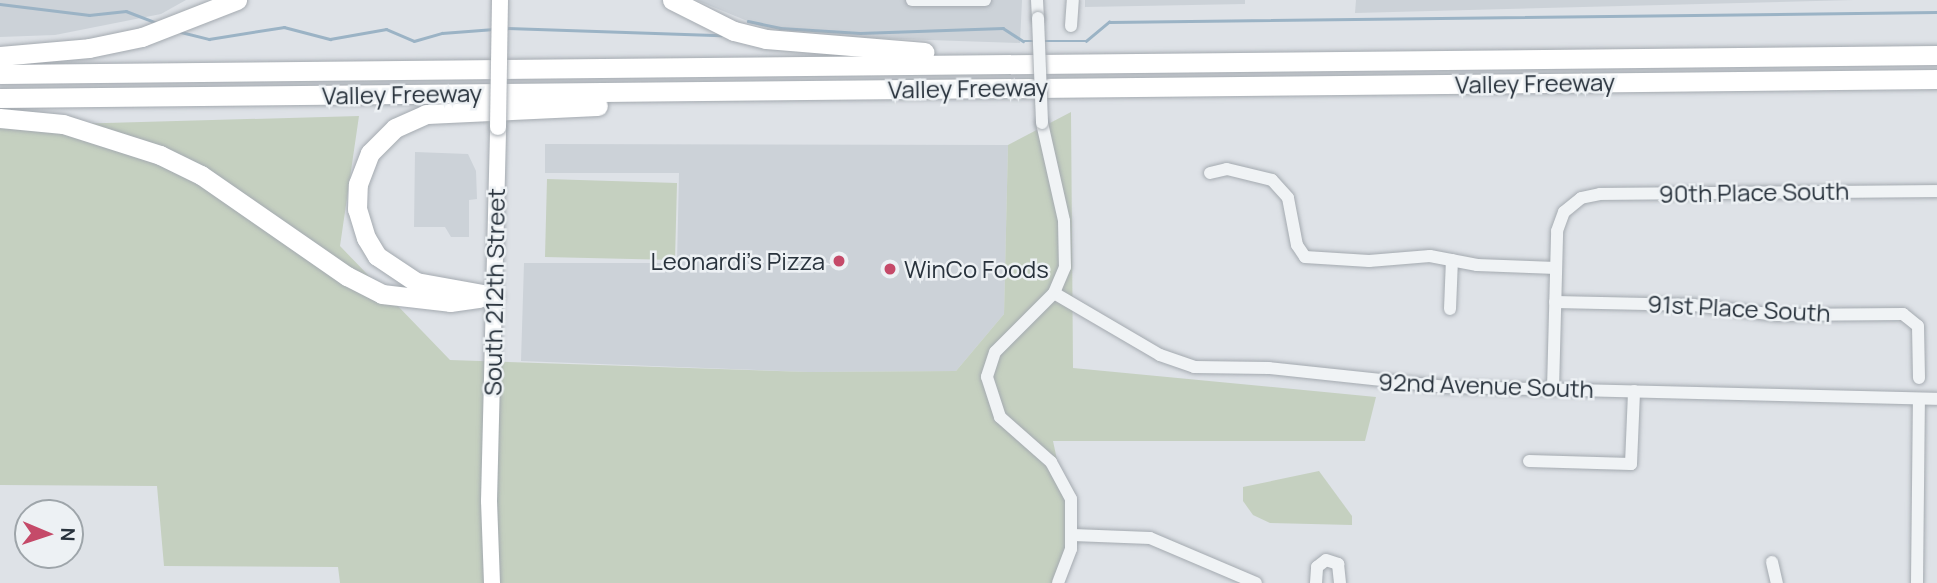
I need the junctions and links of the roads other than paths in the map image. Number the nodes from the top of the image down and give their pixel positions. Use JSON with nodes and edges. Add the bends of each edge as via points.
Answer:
{"nodes":[{"id":1,"x":237,"y":0,"type":"edge"},
{"id":2,"x":500,"y":0,"type":"edge"},
{"id":3,"x":672,"y":0,"type":"edge"},
{"id":4,"x":912,"y":0,"type":"edge"},
{"id":5,"x":1037,"y":0,"type":"edge"},
{"id":6,"x":1073,"y":0,"type":"edge"},
{"id":7,"x":984,"y":1,"type":"edge"},
{"id":8,"x":1071,"y":26,"type":"dead end"},
{"id":9,"x":1937,"y":55,"type":"edge"},
{"id":10,"x":0,"y":56,"type":"edge"},
{"id":11,"x":1005,"y":62,"type":"junction"},
{"id":12,"x":0,"y":74,"type":"edge"},
{"id":13,"x":1937,"y":79,"type":"edge"},
{"id":14,"x":704,"y":93,"type":"junction"},
{"id":15,"x":0,"y":98,"type":"edge"},
{"id":16,"x":0,"y":118,"type":"edge"},
{"id":17,"x":1210,"y":173,"type":"dead end"},
{"id":18,"x":1937,"y":191,"type":"edge"},
{"id":19,"x":1452,"y":260,"type":"junction"},
{"id":20,"x":1556,"y":268,"type":"junction"},
{"id":21,"x":1054,"y":293,"type":"junction"},
{"id":22,"x":494,"y":296,"type":"junction"},
{"id":23,"x":1555,"y":302,"type":"junction"},
{"id":24,"x":1450,"y":309,"type":"dead end"},
{"id":25,"x":1919,"y":378,"type":"dead end"},
{"id":26,"x":1553,"y":389,"type":"junction"},
{"id":27,"x":1634,"y":391,"type":"junction"},
{"id":28,"x":1919,"y":399,"type":"junction"},
{"id":29,"x":1937,"y":399,"type":"edge"},
{"id":30,"x":1529,"y":461,"type":"dead end"},
{"id":31,"x":1073,"y":535,"type":"junction"},
{"id":32,"x":1772,"y":562,"type":"dead end"},
{"id":33,"x":492,"y":583,"type":"edge"},
{"id":34,"x":1058,"y":583,"type":"edge"},
{"id":35,"x":1256,"y":583,"type":"edge"},
{"id":36,"x":1316,"y":583,"type":"edge"},
{"id":37,"x":1340,"y":583,"type":"edge"},
{"id":38,"x":1777,"y":583,"type":"edge"},
{"id":39,"x":1917,"y":583,"type":"edge"}],
"edges":[{"from":1,"to":10,"type":"highway","via":[[142,37],[89,48]]},
{"from":2,"to":22,"type":"main road","name":"South 212th Street","bridge":true},
{"from":3,"to":11,"type":"highway","via":[[734,31],[785,42]]},
{"from":4,"to":7,"type":"street"},
{"from":5,"to":21,"type":"street","bridge":true,"via":[[1042,123],[1066,243],[1065,267]]},
{"from":6,"to":8,"type":"street"},
{"from":9,"to":11,"type":"highway","name":"Valley Freeway"},
{"from":11,"to":12,"type":"highway","name":"Valley Freeway"},
{"from":13,"to":14,"type":"highway","name":"Valley Freeway"},
{"from":14,"to":15,"type":"highway","name":"Valley Freeway"},
{"from":14,"to":22,"type":"highway","via":[[622,106],[436,112],[403,123],[382,139],[366,162],[357,193],[360,224],[373,250],[408,279]]},
{"from":16,"to":22,"type":"highway","via":[[71,126],[160,155],[201,175],[347,276],[382,294],[450,302]]},
{"from":17,"to":19,"type":"street","via":[[1227,169],[1272,180],[1288,198],[1299,250],[1310,258],[1369,261],[1420,255]]},
{"from":18,"to":20,"type":"street","name":"90th Place South","via":[[1600,194],[1572,203],[1557,231]]},
{"from":19,"to":20,"type":"street"},
{"from":19,"to":24,"type":"street"},
{"from":20,"to":23,"type":"street"},
{"from":21,"to":26,"type":"street","name":"92nd Avenue South","via":[[1160,355],[1194,368],[1269,368],[1448,387]]},
{"from":21,"to":31,"type":"street","via":[[995,352],[988,390],[1000,417],[1051,462],[1062,479],[1071,499]]},
{"from":22,"to":33,"type":"main road","name":"South 212th Street"},
{"from":23,"to":25,"type":"street","name":"91st Place South","via":[[1693,305],[1777,315],[1903,314],[1918,326]]},
{"from":23,"to":26,"type":"street"},
{"from":26,"to":27,"type":"street","name":"92nd Avenue South"},
{"from":27,"to":28,"type":"street","name":"92nd Avenue South"},
{"from":27,"to":30,"type":"street","via":[[1631,464]]},
{"from":28,"to":29,"type":"street","name":"92nd Avenue South"},
{"from":28,"to":39,"type":"street"},
{"from":31,"to":34,"type":"street"},
{"from":31,"to":35,"type":"street","via":[[1150,538]]},
{"from":32,"to":38,"type":"street"},
{"from":36,"to":37,"type":"street","via":[[1317,567],[1326,559],[1338,564]]}]}
